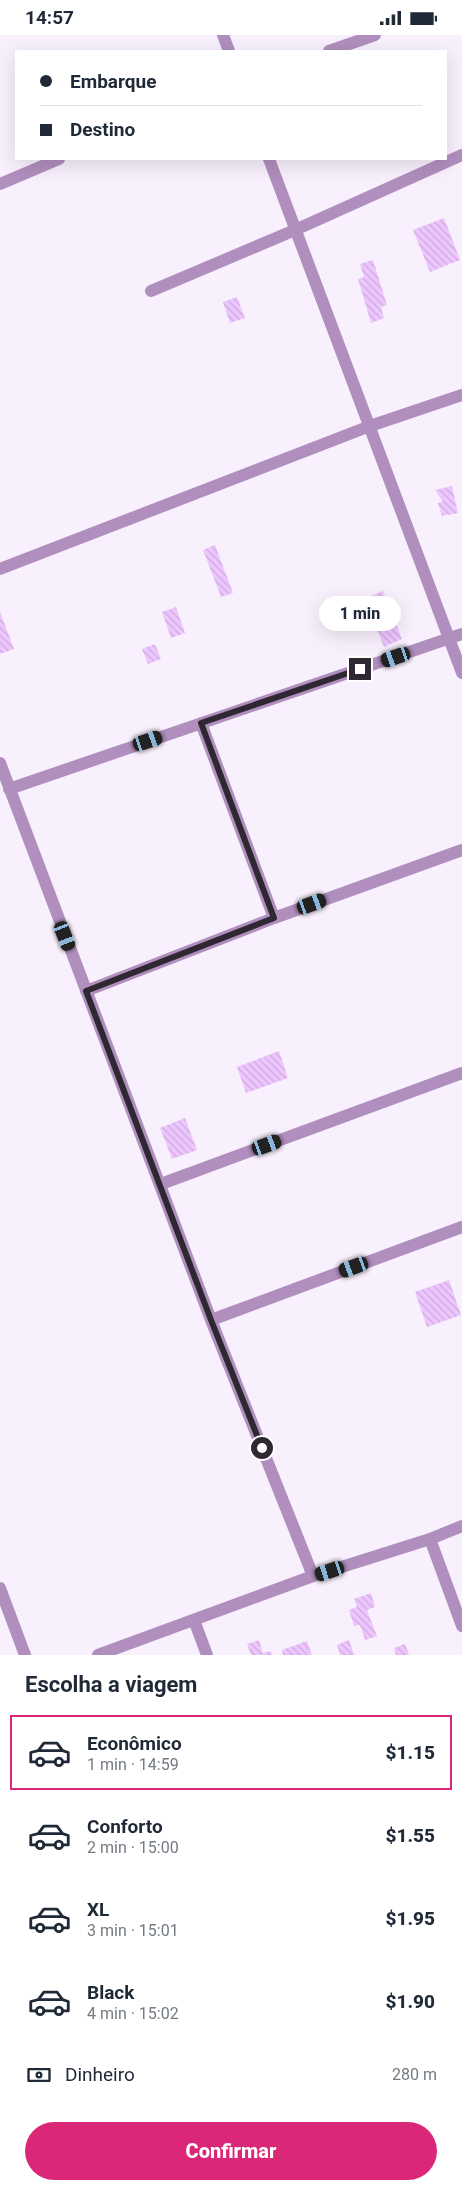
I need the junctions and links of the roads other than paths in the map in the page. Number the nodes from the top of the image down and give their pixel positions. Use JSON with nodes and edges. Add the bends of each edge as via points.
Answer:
{"nodes":[{"id":1,"x":223,"y":35,"type":"edge"},
{"id":2,"x":375,"y":35,"type":"edge"},
{"id":3,"x":229,"y":50,"type":"edge"},
{"id":4,"x":332,"y":50,"type":"edge"},
{"id":5,"x":462,"y":155,"type":"edge"},
{"id":6,"x":57,"y":160,"type":"edge"},
{"id":7,"x":269,"y":160,"type":"edge"},
{"id":8,"x":0,"y":183,"type":"edge"},
{"id":9,"x":295,"y":230,"type":"junction"},
{"id":10,"x":151,"y":291,"type":"dead end"},
{"id":11,"x":462,"y":395,"type":"edge"},
{"id":12,"x":370,"y":426,"type":"junction"},
{"id":13,"x":0,"y":569,"type":"edge"},
{"id":14,"x":462,"y":634,"type":"edge"},
{"id":15,"x":449,"y":639,"type":"junction"},
{"id":16,"x":462,"y":673,"type":"edge"},
{"id":17,"x":201,"y":723,"type":"junction"},
{"id":18,"x":0,"y":763,"type":"edge"},
{"id":19,"x":10,"y":789,"type":"junction"},
{"id":20,"x":462,"y":850,"type":"edge"},
{"id":21,"x":274,"y":918,"type":"junction"},
{"id":22,"x":86,"y":991,"type":"junction"},
{"id":23,"x":462,"y":1073,"type":"edge"},
{"id":24,"x":160,"y":1184,"type":"junction"},
{"id":25,"x":462,"y":1227,"type":"edge"},
{"id":26,"x":211,"y":1320,"type":"junction"},
{"id":27,"x":462,"y":1526,"type":"edge"},
{"id":28,"x":430,"y":1539,"type":"junction"},
{"id":29,"x":313,"y":1577,"type":"junction"},
{"id":30,"x":0,"y":1587,"type":"edge"},
{"id":31,"x":194,"y":1620,"type":"junction"},
{"id":32,"x":462,"y":1626,"type":"edge"},
{"id":33,"x":25,"y":1655,"type":"edge"},
{"id":34,"x":98,"y":1655,"type":"edge"},
{"id":35,"x":207,"y":1655,"type":"edge"}],
"edges":[{"from":1,"to":3,"type":"street"},
{"from":2,"to":4,"type":"street"},
{"from":5,"to":9,"type":"street"},
{"from":6,"to":8,"type":"street"},
{"from":7,"to":9,"type":"street"},
{"from":9,"to":10,"type":"street"},
{"from":9,"to":12,"type":"street"},
{"from":11,"to":12,"type":"street"},
{"from":12,"to":13,"type":"street"},
{"from":12,"to":15,"type":"street"},
{"from":14,"to":15,"type":"street"},
{"from":15,"to":16,"type":"street"},
{"from":15,"to":17,"type":"street"},
{"from":17,"to":19,"type":"street"},
{"from":17,"to":21,"type":"street"},
{"from":18,"to":19,"type":"street"},
{"from":19,"to":22,"type":"street"},
{"from":20,"to":21,"type":"street"},
{"from":21,"to":22,"type":"street"},
{"from":22,"to":24,"type":"street"},
{"from":23,"to":24,"type":"street"},
{"from":24,"to":26,"type":"street"},
{"from":25,"to":26,"type":"street"},
{"from":26,"to":29,"type":"street"},
{"from":27,"to":28,"type":"street"},
{"from":28,"to":29,"type":"street"},
{"from":28,"to":32,"type":"street"},
{"from":29,"to":31,"type":"street"},
{"from":30,"to":33,"type":"street"},
{"from":31,"to":34,"type":"street"},
{"from":31,"to":35,"type":"street"}]}
